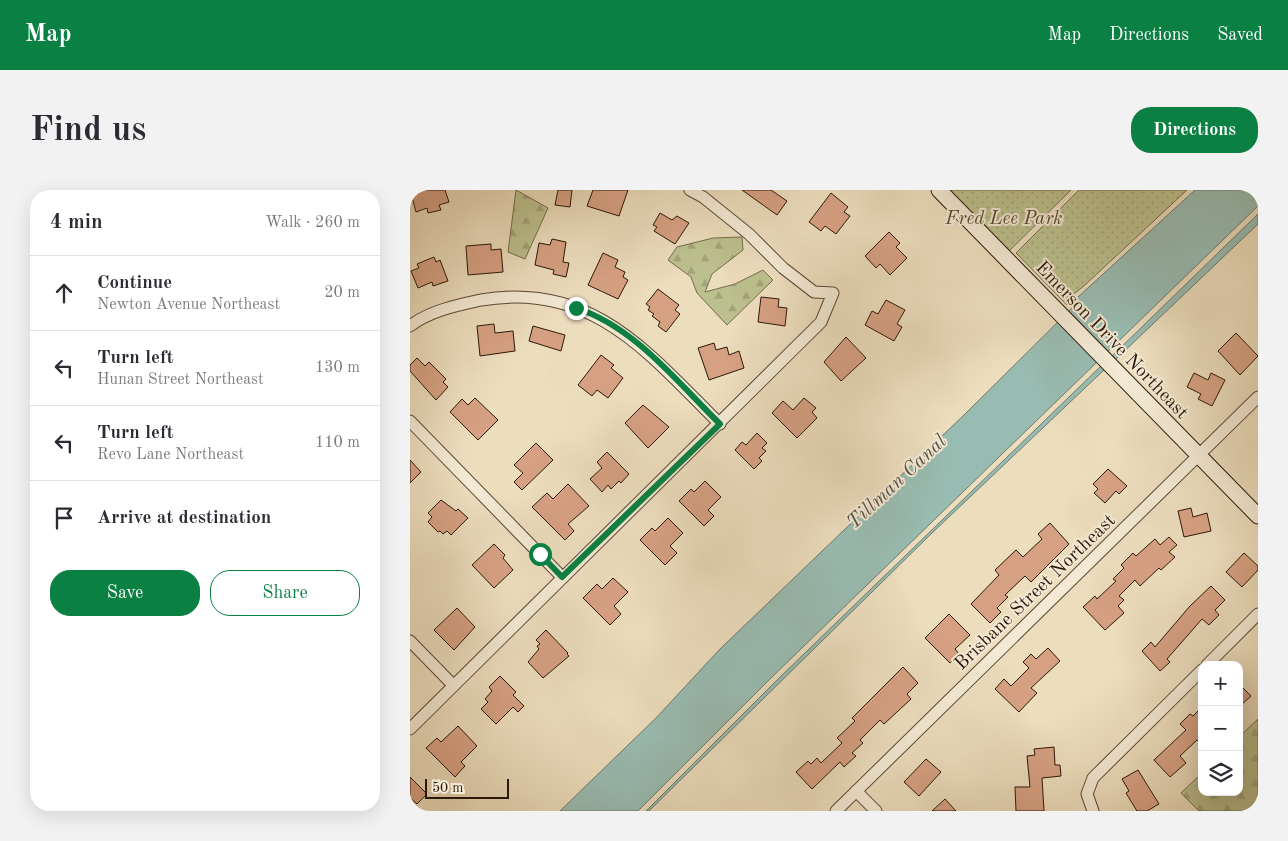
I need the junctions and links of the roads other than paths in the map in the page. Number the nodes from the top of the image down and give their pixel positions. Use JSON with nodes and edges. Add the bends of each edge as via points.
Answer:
{"nodes":[{"id":1,"x":690,"y":190,"type":"edge"},
{"id":2,"x":939,"y":190,"type":"edge"},
{"id":3,"x":410,"y":326,"type":"edge"},
{"id":4,"x":1258,"y":397,"type":"edge"},
{"id":5,"x":410,"y":421,"type":"edge"},
{"id":6,"x":720,"y":424,"type":"junction"},
{"id":7,"x":1199,"y":454,"type":"junction"},
{"id":8,"x":1258,"y":516,"type":"edge"},
{"id":9,"x":562,"y":577,"type":"junction"},
{"id":10,"x":1258,"y":614,"type":"edge"},
{"id":11,"x":410,"y":641,"type":"edge"},
{"id":12,"x":1211,"y":661,"type":"edge"},
{"id":13,"x":1198,"y":674,"type":"edge"},
{"id":14,"x":453,"y":685,"type":"junction"},
{"id":15,"x":410,"y":729,"type":"edge"},
{"id":16,"x":856,"y":791,"type":"junction"},
{"id":17,"x":836,"y":811,"type":"edge"},
{"id":18,"x":876,"y":811,"type":"edge"},
{"id":19,"x":1093,"y":811,"type":"edge"}],
"edges":[{"from":1,"to":6,"type":"street","via":[[748,234],[814,292],[833,293],[821,322]]},
{"from":2,"to":7,"type":"street","name":"Emerson Drive Northeast"},
{"from":3,"to":6,"type":"street","via":[[456,305],[507,296],[557,301],[607,321],[641,346]]},
{"from":4,"to":7,"type":"street","name":"Brisbane Street Northeast"},
{"from":5,"to":9,"type":"street"},
{"from":6,"to":9,"type":"street"},
{"from":7,"to":8,"type":"street","name":"Emerson Drive Northeast"},
{"from":7,"to":16,"type":"street","name":"Brisbane Street Northeast"},
{"from":9,"to":14,"type":"street"},
{"from":10,"to":12,"type":"street"},
{"from":11,"to":14,"type":"street"},
{"from":13,"to":19,"type":"street","via":[[1093,778],[1087,794]]},
{"from":14,"to":15,"type":"street"},
{"from":16,"to":17,"type":"street","name":"Brisbane Street Northeast"},
{"from":16,"to":18,"type":"street"}]}
